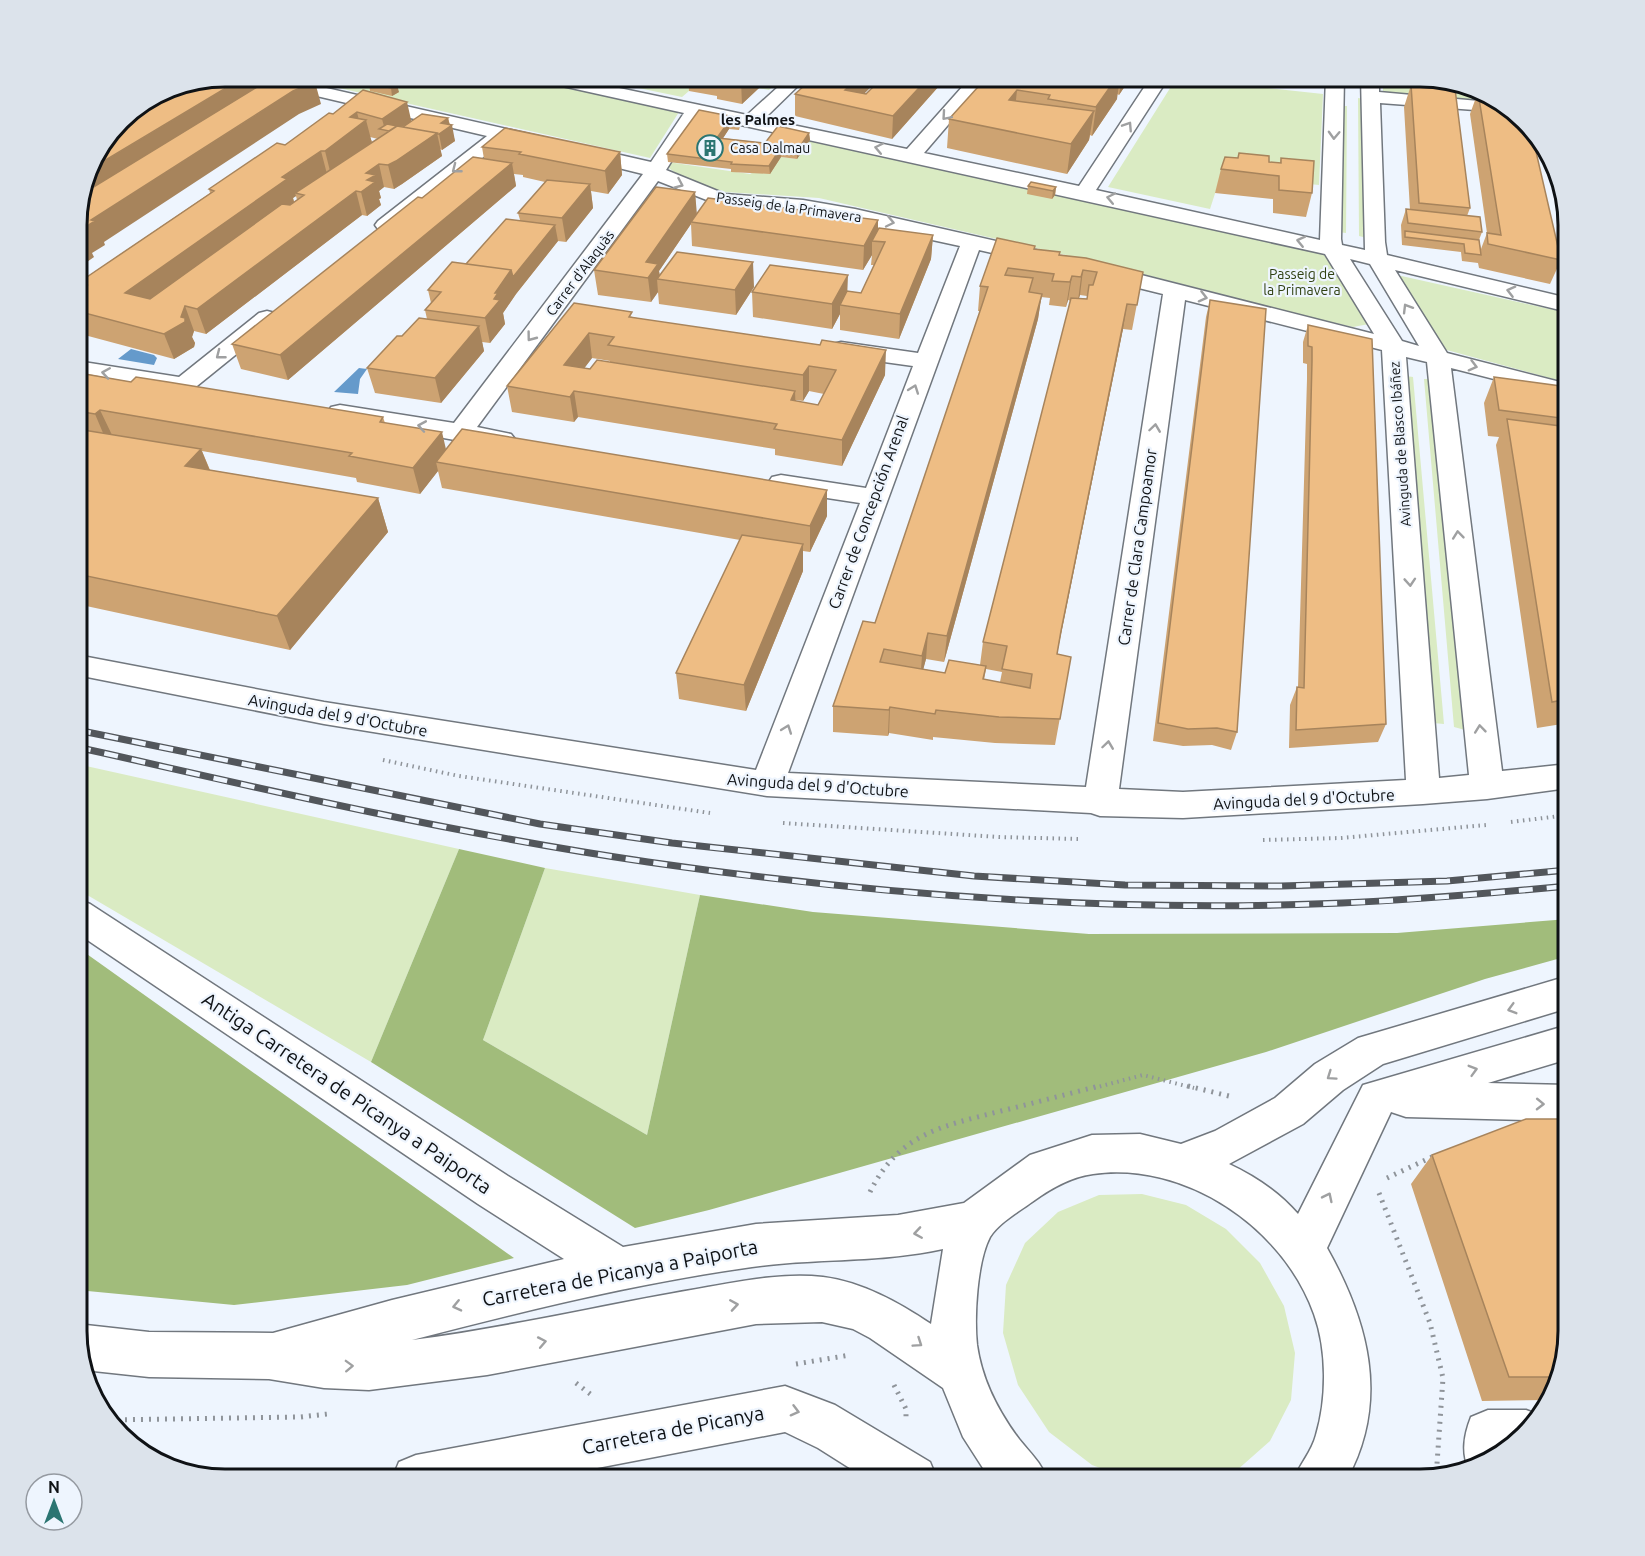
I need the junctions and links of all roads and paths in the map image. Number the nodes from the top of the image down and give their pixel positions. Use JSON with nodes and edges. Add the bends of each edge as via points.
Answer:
{"nodes":[{"id":1,"x":302,"y":87,"type":"edge"},
{"id":2,"x":620,"y":87,"type":"edge"},
{"id":3,"x":788,"y":87,"type":"edge"},
{"id":4,"x":971,"y":87,"type":"edge"},
{"id":5,"x":1153,"y":87,"type":"edge"},
{"id":6,"x":1335,"y":87,"type":"edge"},
{"id":7,"x":1374,"y":87,"type":"edge"},
{"id":8,"x":356,"y":100,"type":"junction"},
{"id":9,"x":1488,"y":106,"type":"edge"},
{"id":10,"x":695,"y":110,"type":"junction"},
{"id":11,"x":332,"y":116,"type":"edge"},
{"id":12,"x":751,"y":121,"type":"junction"},
{"id":13,"x":502,"y":133,"type":"junction"},
{"id":14,"x":912,"y":155,"type":"junction"},
{"id":15,"x":653,"y":172,"type":"junction"},
{"id":16,"x":1085,"y":192,"type":"junction"},
{"id":17,"x":373,"y":234,"type":"edge"},
{"id":18,"x":972,"y":241,"type":"junction"},
{"id":19,"x":1332,"y":248,"type":"junction"},
{"id":20,"x":1377,"y":258,"type":"junction"},
{"id":21,"x":1056,"y":261,"type":"edge"},
{"id":22,"x":1079,"y":267,"type":"edge"},
{"id":23,"x":1175,"y":290,"type":"junction"},
{"id":24,"x":1558,"y":303,"type":"edge"},
{"id":25,"x":281,"y":307,"type":"edge"},
{"id":26,"x":554,"y":307,"type":"junction"},
{"id":27,"x":582,"y":311,"type":"edge"},
{"id":28,"x":824,"y":346,"type":"edge"},
{"id":29,"x":1394,"y":346,"type":"junction"},
{"id":30,"x":1437,"y":357,"type":"junction"},
{"id":31,"x":925,"y":361,"type":"junction"},
{"id":32,"x":87,"y":370,"type":"edge"},
{"id":33,"x":183,"y":385,"type":"junction"},
{"id":34,"x":1558,"y":388,"type":"edge"},
{"id":35,"x":215,"y":390,"type":"edge"},
{"id":36,"x":313,"y":407,"type":"edge"},
{"id":37,"x":460,"y":433,"type":"junction"},
{"id":38,"x":525,"y":443,"type":"edge"},
{"id":39,"x":758,"y":479,"type":"edge"},
{"id":40,"x":874,"y":497,"type":"junction"},
{"id":41,"x":87,"y":666,"type":"edge"},
{"id":42,"x":1558,"y":778,"type":"edge"},
{"id":43,"x":767,"y":784,"type":"junction"},
{"id":44,"x":1487,"y":787,"type":"junction"},
{"id":45,"x":1422,"y":792,"type":"junction"},
{"id":46,"x":1100,"y":803,"type":"junction"},
{"id":47,"x":87,"y":921,"type":"edge"},
{"id":48,"x":1558,"y":995,"type":"edge"},
{"id":49,"x":1558,"y":1045,"type":"edge"},
{"id":50,"x":1143,"y":1075,"type":"dead end"},
{"id":51,"x":1377,"y":1098,"type":"junction"},
{"id":52,"x":1558,"y":1103,"type":"edge"},
{"id":53,"x":938,"y":1127,"type":"dead end"},
{"id":54,"x":1185,"y":1162,"type":"junction"},
{"id":55,"x":1375,"y":1184,"type":"dead end"},
{"id":56,"x":976,"y":1221,"type":"junction"},
{"id":57,"x":1303,"y":1250,"type":"junction"},
{"id":58,"x":619,"y":1269,"type":"junction"},
{"id":59,"x":88,"y":1347,"type":"edge"},
{"id":60,"x":271,"y":1356,"type":"junction"},
{"id":61,"x":960,"y":1373,"type":"junction"},
{"id":62,"x":551,"y":1467,"type":"edge"},
{"id":63,"x":1437,"y":1468,"type":"edge"},
{"id":64,"x":528,"y":1469,"type":"edge"},
{"id":65,"x":892,"y":1469,"type":"edge"},
{"id":66,"x":1004,"y":1469,"type":"edge"},
{"id":67,"x":1327,"y":1469,"type":"edge"}],
"edges":[{"from":1,"to":8,"type":"street","name":"Passeig de la Primavera"},
{"from":2,"to":10,"type":"street"},
{"from":3,"to":12,"type":"street"},
{"from":4,"to":14,"type":"street","one_way":true},
{"from":16,"to":5,"type":"street","one_way":true},
{"from":6,"to":19,"type":"street","name":"Avinguda de Blasco Ibáñez","one_way":true},
{"from":7,"to":9,"type":"street"},
{"from":7,"to":20,"type":"street"},
{"from":8,"to":11,"type":"street"},
{"from":8,"to":13,"type":"street","name":"Passeig de la Primavera"},
{"from":10,"to":12,"type":"street"},
{"from":10,"to":15,"type":"street","name":"Carrer d'Alaquàs"},
{"from":14,"to":12,"type":"street","one_way":true},
{"from":13,"to":15,"type":"street","name":"Passeig de la Primavera","via":[[643,166]]},
{"from":13,"to":17,"type":"street","one_way":true},
{"from":14,"to":16,"type":"street"},
{"from":15,"to":18,"type":"street","name":"Passeig de la Primavera","one_way":true,"via":[[722,200],[803,206]]},
{"from":15,"to":26,"type":"street","name":"Carrer d'Alaquàs"},
{"from":19,"to":16,"type":"street","one_way":true},
{"from":18,"to":21,"type":"street","name":"Passeig de la Primavera"},
{"from":18,"to":31,"type":"street","name":"Carrer de Concepción Arenal"},
{"from":19,"to":20,"type":"street"},
{"from":19,"to":29,"type":"street","name":"Avinguda de Blasco Ibáñez"},
{"from":24,"to":20,"type":"street","one_way":true},
{"from":30,"to":20,"type":"street","one_way":true},
{"from":22,"to":23,"type":"street"},
{"from":23,"to":29,"type":"street","one_way":true},
{"from":46,"to":23,"type":"street","name":"Carrer de Clara Campoamor","one_way":true},
{"from":25,"to":33,"type":"street","one_way":true},
{"from":26,"to":27,"type":"street"},
{"from":26,"to":37,"type":"street","name":"Carrer d'Alaquàs","one_way":true},
{"from":28,"to":31,"type":"street"},
{"from":29,"to":30,"type":"street"},
{"from":29,"to":45,"type":"street","name":"Avinguda de Blasco Ibáñez","one_way":true},
{"from":30,"to":34,"type":"street","one_way":true},
{"from":44,"to":30,"type":"street","one_way":true},
{"from":40,"to":31,"type":"street","name":"Carrer de Concepción Arenal","one_way":true},
{"from":33,"to":32,"type":"street","one_way":true},
{"from":33,"to":35,"type":"street"},
{"from":37,"to":36,"type":"street","one_way":true},
{"from":37,"to":38,"type":"street"},
{"from":39,"to":40,"type":"street"},
{"from":43,"to":40,"type":"street","name":"Carrer de Concepción Arenal","one_way":true},
{"from":41,"to":43,"type":"street","name":"Avinguda del 9 d'Octubre","via":[[324,713]]},
{"from":42,"to":44,"type":"street","name":"Avinguda del 9 d'Octubre"},
{"from":43,"to":46,"type":"street","name":"Avinguda del 9 d'Octubre"},
{"from":44,"to":45,"type":"street","name":"Avinguda del 9 d'Octubre"},
{"from":45,"to":46,"type":"street","name":"Avinguda del 9 d'Octubre","via":[[1184,805]]},
{"from":47,"to":58,"type":"street","name":"Antiga Carretera de Picanya a Paiporta"},
{"from":48,"to":54,"type":"street","one_way":true,"via":[[1372,1050],[1329,1077],[1289,1111],[1230,1144]]},
{"from":51,"to":49,"type":"street","one_way":true},
{"from":50,"to":53,"type":"path"},
{"from":51,"to":52,"type":"street","one_way":true},
{"from":57,"to":51,"type":"street","one_way":true},
{"from":54,"to":56,"type":"street","via":[[1140,1153],[1095,1153],[1053,1164],[1016,1185]]},
{"from":54,"to":57,"type":"street","via":[[1228,1182],[1269,1212]]},
{"from":55,"to":63,"type":"path","via":[[1430,1323],[1443,1378]]},
{"from":56,"to":58,"type":"street","name":"Carretera de Picanya a Paiporta","one_way":true,"via":[[888,1237],[758,1245]]},
{"from":56,"to":61,"type":"street","via":[[962,1260],[952,1313]]},
{"from":57,"to":67,"type":"street","via":[[1332,1301],[1347,1358],[1346,1416]]},
{"from":58,"to":60,"type":"street","name":"Carretera de Picanya a Paiporta","one_way":true,"via":[[388,1322]]},
{"from":59,"to":60,"type":"street","name":"Carretera de Picanya a Paiporta","via":[[182,1357]]},
{"from":60,"to":61,"type":"street","name":"Carretera de Picanya a Paiporta","one_way":true,"via":[[333,1367],[396,1363],[486,1352],[754,1302],[809,1299],[839,1302],[866,1312]]},
{"from":61,"to":66,"type":"street"},
{"from":62,"to":64,"type":"street","name":"Carretera de Picanya"},
{"from":62,"to":65,"type":"street","name":"Carretera de Picanya","one_way":true,"via":[[785,1408],[810,1415]]}]}
